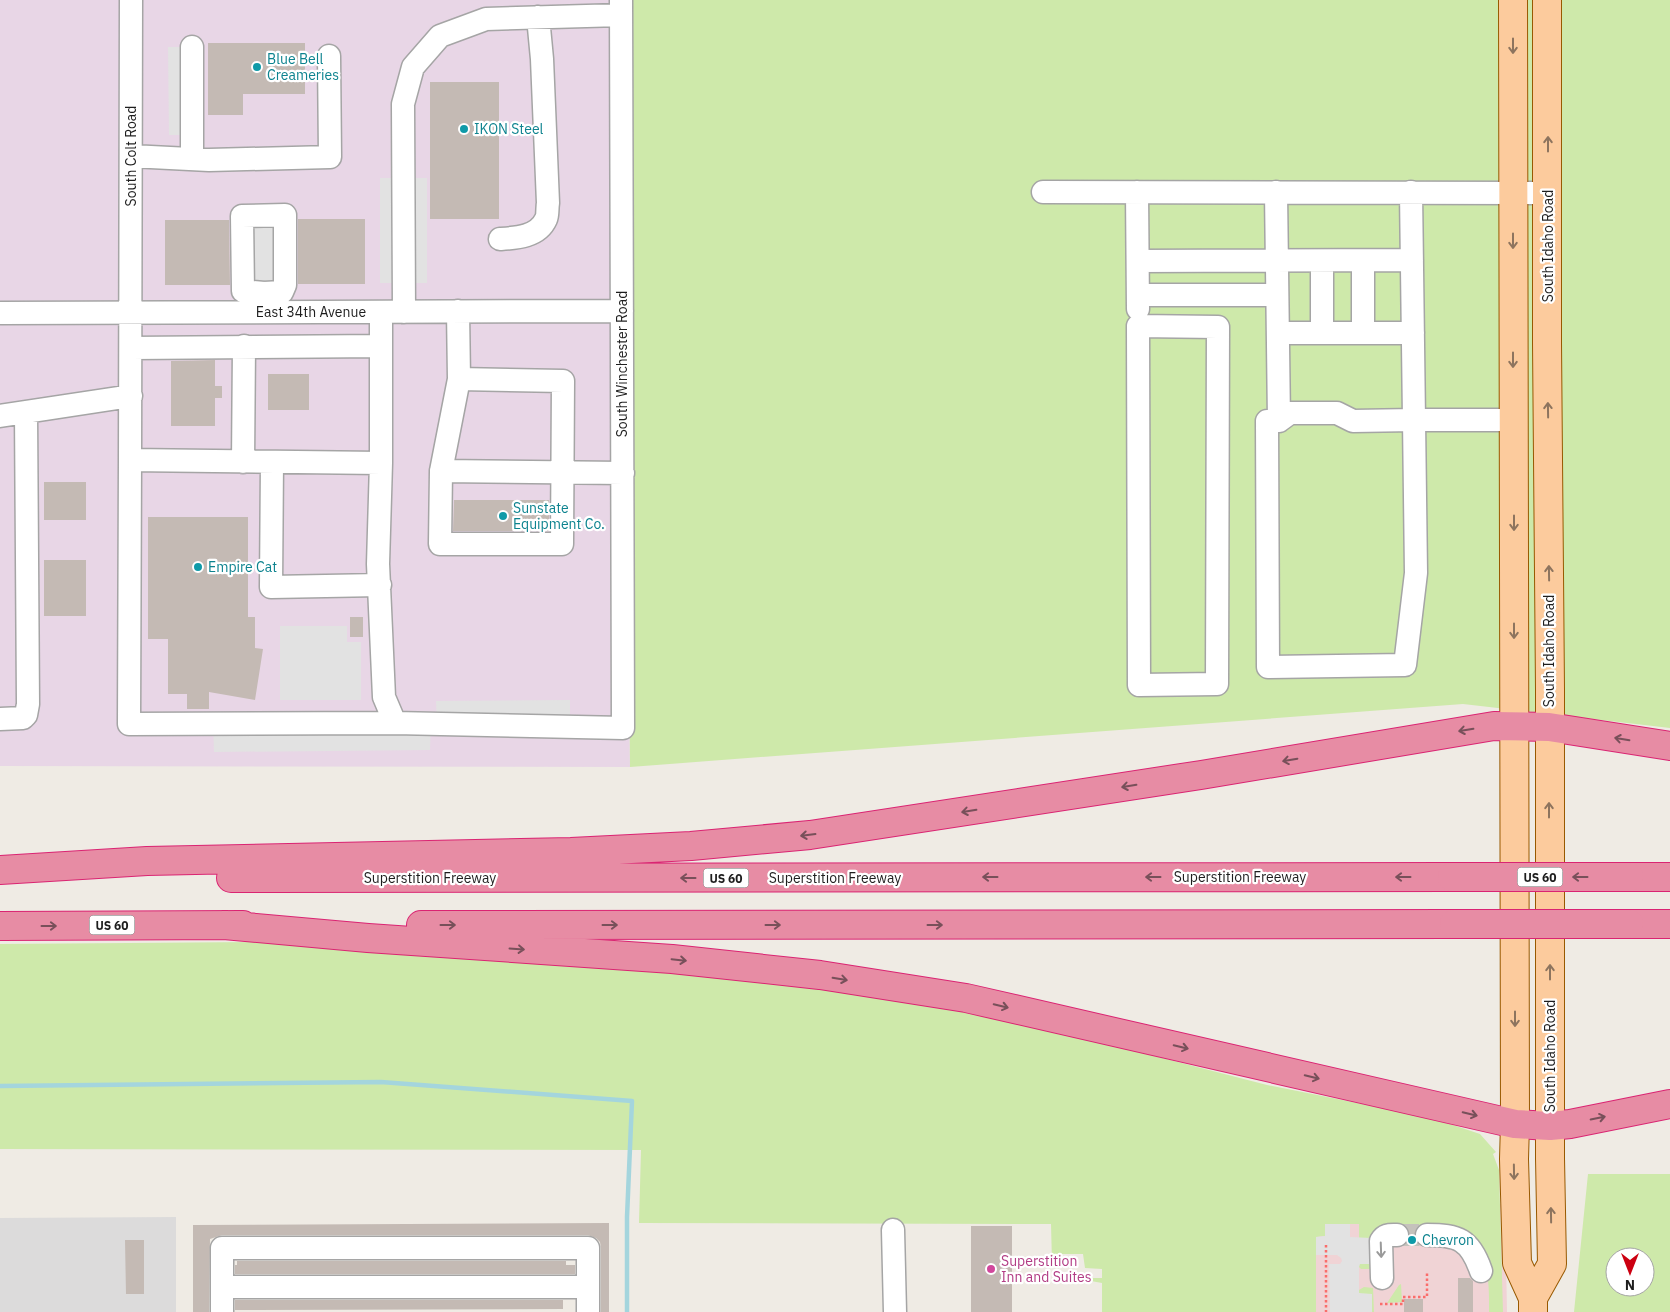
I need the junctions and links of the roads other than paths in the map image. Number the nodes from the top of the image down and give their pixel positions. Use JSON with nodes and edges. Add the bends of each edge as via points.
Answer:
{"nodes":[{"id":1,"x":131,"y":0,"type":"edge"},
{"id":2,"x":1513,"y":0,"type":"edge"},
{"id":3,"x":1547,"y":0,"type":"edge"},
{"id":4,"x":621,"y":8,"type":"edge"},
{"id":5,"x":546,"y":12,"type":"edge"},
{"id":6,"x":192,"y":47,"type":"dead end"},
{"id":7,"x":329,"y":56,"type":"dead end"},
{"id":8,"x":132,"y":156,"type":"junction"},
{"id":9,"x":192,"y":159,"type":"junction"},
{"id":10,"x":1043,"y":192,"type":"dead end"},
{"id":11,"x":1138,"y":192,"type":"junction"},
{"id":12,"x":1276,"y":192,"type":"junction"},
{"id":13,"x":1412,"y":192,"type":"junction"},
{"id":14,"x":1513,"y":193,"type":"junction"},
{"id":15,"x":1548,"y":193,"type":"junction"},
{"id":16,"x":500,"y":239,"type":"dead end"},
{"id":17,"x":1412,"y":260,"type":"junction"},
{"id":18,"x":1138,"y":261,"type":"junction"},
{"id":19,"x":1277,"y":261,"type":"junction"},
{"id":20,"x":1322,"y":261,"type":"junction"},
{"id":21,"x":1363,"y":261,"type":"junction"},
{"id":22,"x":1138,"y":295,"type":"junction"},
{"id":23,"x":1277,"y":295,"type":"junction"},
{"id":24,"x":622,"y":311,"type":"junction"},
{"id":25,"x":132,"y":312,"type":"junction"},
{"id":26,"x":381,"y":312,"type":"junction"},
{"id":27,"x":404,"y":312,"type":"junction"},
{"id":28,"x":458,"y":312,"type":"junction"},
{"id":29,"x":0,"y":313,"type":"edge"},
{"id":30,"x":1138,"y":326,"type":"junction"},
{"id":31,"x":1278,"y":333,"type":"junction"},
{"id":32,"x":1322,"y":333,"type":"junction"},
{"id":33,"x":1363,"y":333,"type":"junction"},
{"id":34,"x":1413,"y":333,"type":"junction"},
{"id":35,"x":244,"y":346,"type":"junction"},
{"id":36,"x":381,"y":346,"type":"junction"},
{"id":37,"x":132,"y":348,"type":"junction"},
{"id":38,"x":459,"y":379,"type":"junction"},
{"id":39,"x":131,"y":396,"type":"junction"},
{"id":40,"x":26,"y":412,"type":"junction"},
{"id":41,"x":0,"y":416,"type":"edge"},
{"id":42,"x":1414,"y":420,"type":"junction"},
{"id":43,"x":1514,"y":420,"type":"junction"},
{"id":44,"x":1279,"y":422,"type":"junction"},
{"id":45,"x":130,"y":460,"type":"junction"},
{"id":46,"x":243,"y":462,"type":"junction"},
{"id":47,"x":272,"y":462,"type":"junction"},
{"id":48,"x":381,"y":463,"type":"junction"},
{"id":49,"x":441,"y":471,"type":"junction"},
{"id":50,"x":562,"y":472,"type":"junction"},
{"id":51,"x":623,"y":472,"type":"junction"},
{"id":52,"x":380,"y":585,"type":"junction"},
{"id":53,"x":0,"y":719,"type":"edge"},
{"id":54,"x":395,"y":723,"type":"junction"},
{"id":55,"x":1514,"y":726,"type":"junction"},
{"id":56,"x":1549,"y":727,"type":"junction"},
{"id":57,"x":1670,"y":746,"type":"edge"},
{"id":58,"x":0,"y":870,"type":"edge"},
{"id":59,"x":1670,"y":877,"type":"edge"},
{"id":60,"x":0,"y":878,"type":"edge"},
{"id":61,"x":1670,"y":924,"type":"edge"},
{"id":62,"x":224,"y":925,"type":"junction"},
{"id":63,"x":0,"y":926,"type":"edge"},
{"id":64,"x":1670,"y":1104,"type":"edge"},
{"id":65,"x":1515,"y":1124,"type":"junction"},
{"id":66,"x":1550,"y":1126,"type":"junction"},
{"id":67,"x":893,"y":1230,"type":"dead end"},
{"id":68,"x":1397,"y":1235,"type":"tunnel mouth"},
{"id":69,"x":1427,"y":1235,"type":"tunnel mouth"},
{"id":70,"x":1481,"y":1271,"type":"dead end"},
{"id":71,"x":1382,"y":1278,"type":"dead end"},
{"id":72,"x":222,"y":1287,"type":"junction"},
{"id":73,"x":588,"y":1287,"type":"junction"},
{"id":74,"x":1533,"y":1305,"type":"edge"},
{"id":75,"x":222,"y":1312,"type":"edge"},
{"id":76,"x":588,"y":1312,"type":"edge"},
{"id":77,"x":895,"y":1312,"type":"edge"}],
"edges":[{"from":1,"to":8,"type":"street","name":"South Colt Road"},
{"from":2,"to":14,"type":"main road","name":"South Idaho Road","one_way":true},
{"from":15,"to":3,"type":"main road","name":"South Idaho Road","one_way":true},
{"from":4,"to":5,"type":"street"},
{"from":4,"to":24,"type":"street","name":"South Winchester Road"},
{"from":5,"to":16,"type":"street","via":[[542,59],[546,220],[535,232],[524,237]]},
{"from":5,"to":27,"type":"street","via":[[486,19],[440,36],[412,67],[403,104]]},
{"from":6,"to":9,"type":"street"},
{"from":7,"to":9,"type":"street","via":[[330,157]]},
{"from":8,"to":9,"type":"street"},
{"from":8,"to":25,"type":"street","name":"South Colt Road"},
{"from":10,"to":11,"type":"street"},
{"from":11,"to":12,"type":"street"},
{"from":11,"to":18,"type":"street"},
{"from":12,"to":13,"type":"street"},
{"from":12,"to":19,"type":"street"},
{"from":13,"to":14,"type":"street"},
{"from":13,"to":17,"type":"street"},
{"from":14,"to":15,"type":"street"},
{"from":14,"to":43,"type":"main road","name":"South Idaho Road","one_way":true},
{"from":56,"to":15,"type":"main road","name":"South Idaho Road","one_way":true},
{"from":17,"to":21,"type":"street"},
{"from":17,"to":34,"type":"street"},
{"from":18,"to":19,"type":"street"},
{"from":18,"to":22,"type":"street"},
{"from":19,"to":20,"type":"street"},
{"from":19,"to":23,"type":"street"},
{"from":20,"to":21,"type":"street"},
{"from":20,"to":32,"type":"street"},
{"from":21,"to":33,"type":"street"},
{"from":22,"to":23,"type":"street"},
{"from":22,"to":30,"type":"street"},
{"from":23,"to":31,"type":"street"},
{"from":24,"to":28,"type":"street","name":"East 34th Avenue"},
{"from":24,"to":51,"type":"street","name":"South Winchester Road"},
{"from":25,"to":26,"type":"street","name":"East 34th Avenue","via":[[264,302]]},
{"from":25,"to":29,"type":"street","name":"East 34th Avenue"},
{"from":25,"to":37,"type":"street","name":"South Colt Road"},
{"from":26,"to":27,"type":"street","name":"East 34th Avenue"},
{"from":26,"to":36,"type":"street"},
{"from":27,"to":28,"type":"street","name":"East 34th Avenue"},
{"from":28,"to":38,"type":"street"},
{"from":30,"to":30,"type":"street","via":[[1138,685],[1217,684],[1218,327]]},
{"from":31,"to":32,"type":"street"},
{"from":31,"to":44,"type":"street"},
{"from":32,"to":33,"type":"street"},
{"from":33,"to":34,"type":"street"},
{"from":34,"to":42,"type":"street"},
{"from":35,"to":36,"type":"street"},
{"from":35,"to":37,"type":"street"},
{"from":35,"to":46,"type":"street"},
{"from":36,"to":48,"type":"street"},
{"from":37,"to":39,"type":"street","name":"South Colt Road"},
{"from":38,"to":49,"type":"street"},
{"from":38,"to":50,"type":"street","via":[[563,381]]},
{"from":39,"to":40,"type":"street"},
{"from":39,"to":45,"type":"street","name":"South Colt Road"},
{"from":40,"to":41,"type":"street"},
{"from":40,"to":53,"type":"street","via":[[28,704],[23,718]]},
{"from":42,"to":43,"type":"street"},
{"from":42,"to":44,"type":"street","via":[[1353,421],[1337,413],[1290,413]]},
{"from":42,"to":44,"type":"street","via":[[1416,573],[1405,665],[1268,667],[1267,422]]},
{"from":43,"to":55,"type":"main road","name":"South Idaho Road","one_way":true},
{"from":45,"to":46,"type":"street"},
{"from":45,"to":54,"type":"street","name":"South Colt Road","via":[[129,724]]},
{"from":46,"to":47,"type":"street"},
{"from":47,"to":48,"type":"street"},
{"from":47,"to":52,"type":"street","via":[[271,587]]},
{"from":48,"to":52,"type":"street"},
{"from":49,"to":50,"type":"street"},
{"from":49,"to":50,"type":"street","via":[[440,544],[562,544]]},
{"from":50,"to":51,"type":"street"},
{"from":51,"to":54,"type":"street","name":"South Winchester Road","via":[[624,728]]},
{"from":52,"to":54,"type":"street","via":[[384,697]]},
{"from":55,"to":56,"type":"highway"},
{"from":55,"to":58,"type":"highway","one_way":true,"via":[[1484,727],[1201,775],[810,835],[691,846],[571,852],[147,861]]},
{"from":55,"to":65,"type":"main road","name":"South Idaho Road","one_way":true},
{"from":57,"to":56,"type":"highway","one_way":true},
{"from":66,"to":56,"type":"main road","name":"South Idaho Road","one_way":true},
{"from":59,"to":60,"type":"highway","name":"Superstition Freeway","number":"US 60","one_way":true,"bridge":true},
{"from":62,"to":61,"type":"highway","number":"US 60","one_way":true,"bridge":true},
{"from":63,"to":62,"type":"highway","number":"US 60","one_way":true},
{"from":62,"to":65,"type":"highway","one_way":true,"via":[[672,960],[820,975],[966,998]]},
{"from":66,"to":64,"type":"highway","one_way":true},
{"from":65,"to":66,"type":"highway"},
{"from":65,"to":74,"type":"main road","name":"South Idaho Road","one_way":true,"via":[[1516,1263]]},
{"from":74,"to":66,"type":"main road","name":"South Idaho Road","one_way":true,"via":[[1552,1264]]},
{"from":67,"to":77,"type":"street"},
{"from":68,"to":71,"type":"street","one_way":true,"via":[[1388,1235],[1381,1241]]},
{"from":69,"to":70,"type":"street","via":[[1457,1238],[1477,1259]]},
{"from":72,"to":73,"type":"street"},
{"from":72,"to":73,"type":"street","via":[[222,1248],[588,1248]]},
{"from":72,"to":75,"type":"street"},
{"from":73,"to":76,"type":"street"}]}
